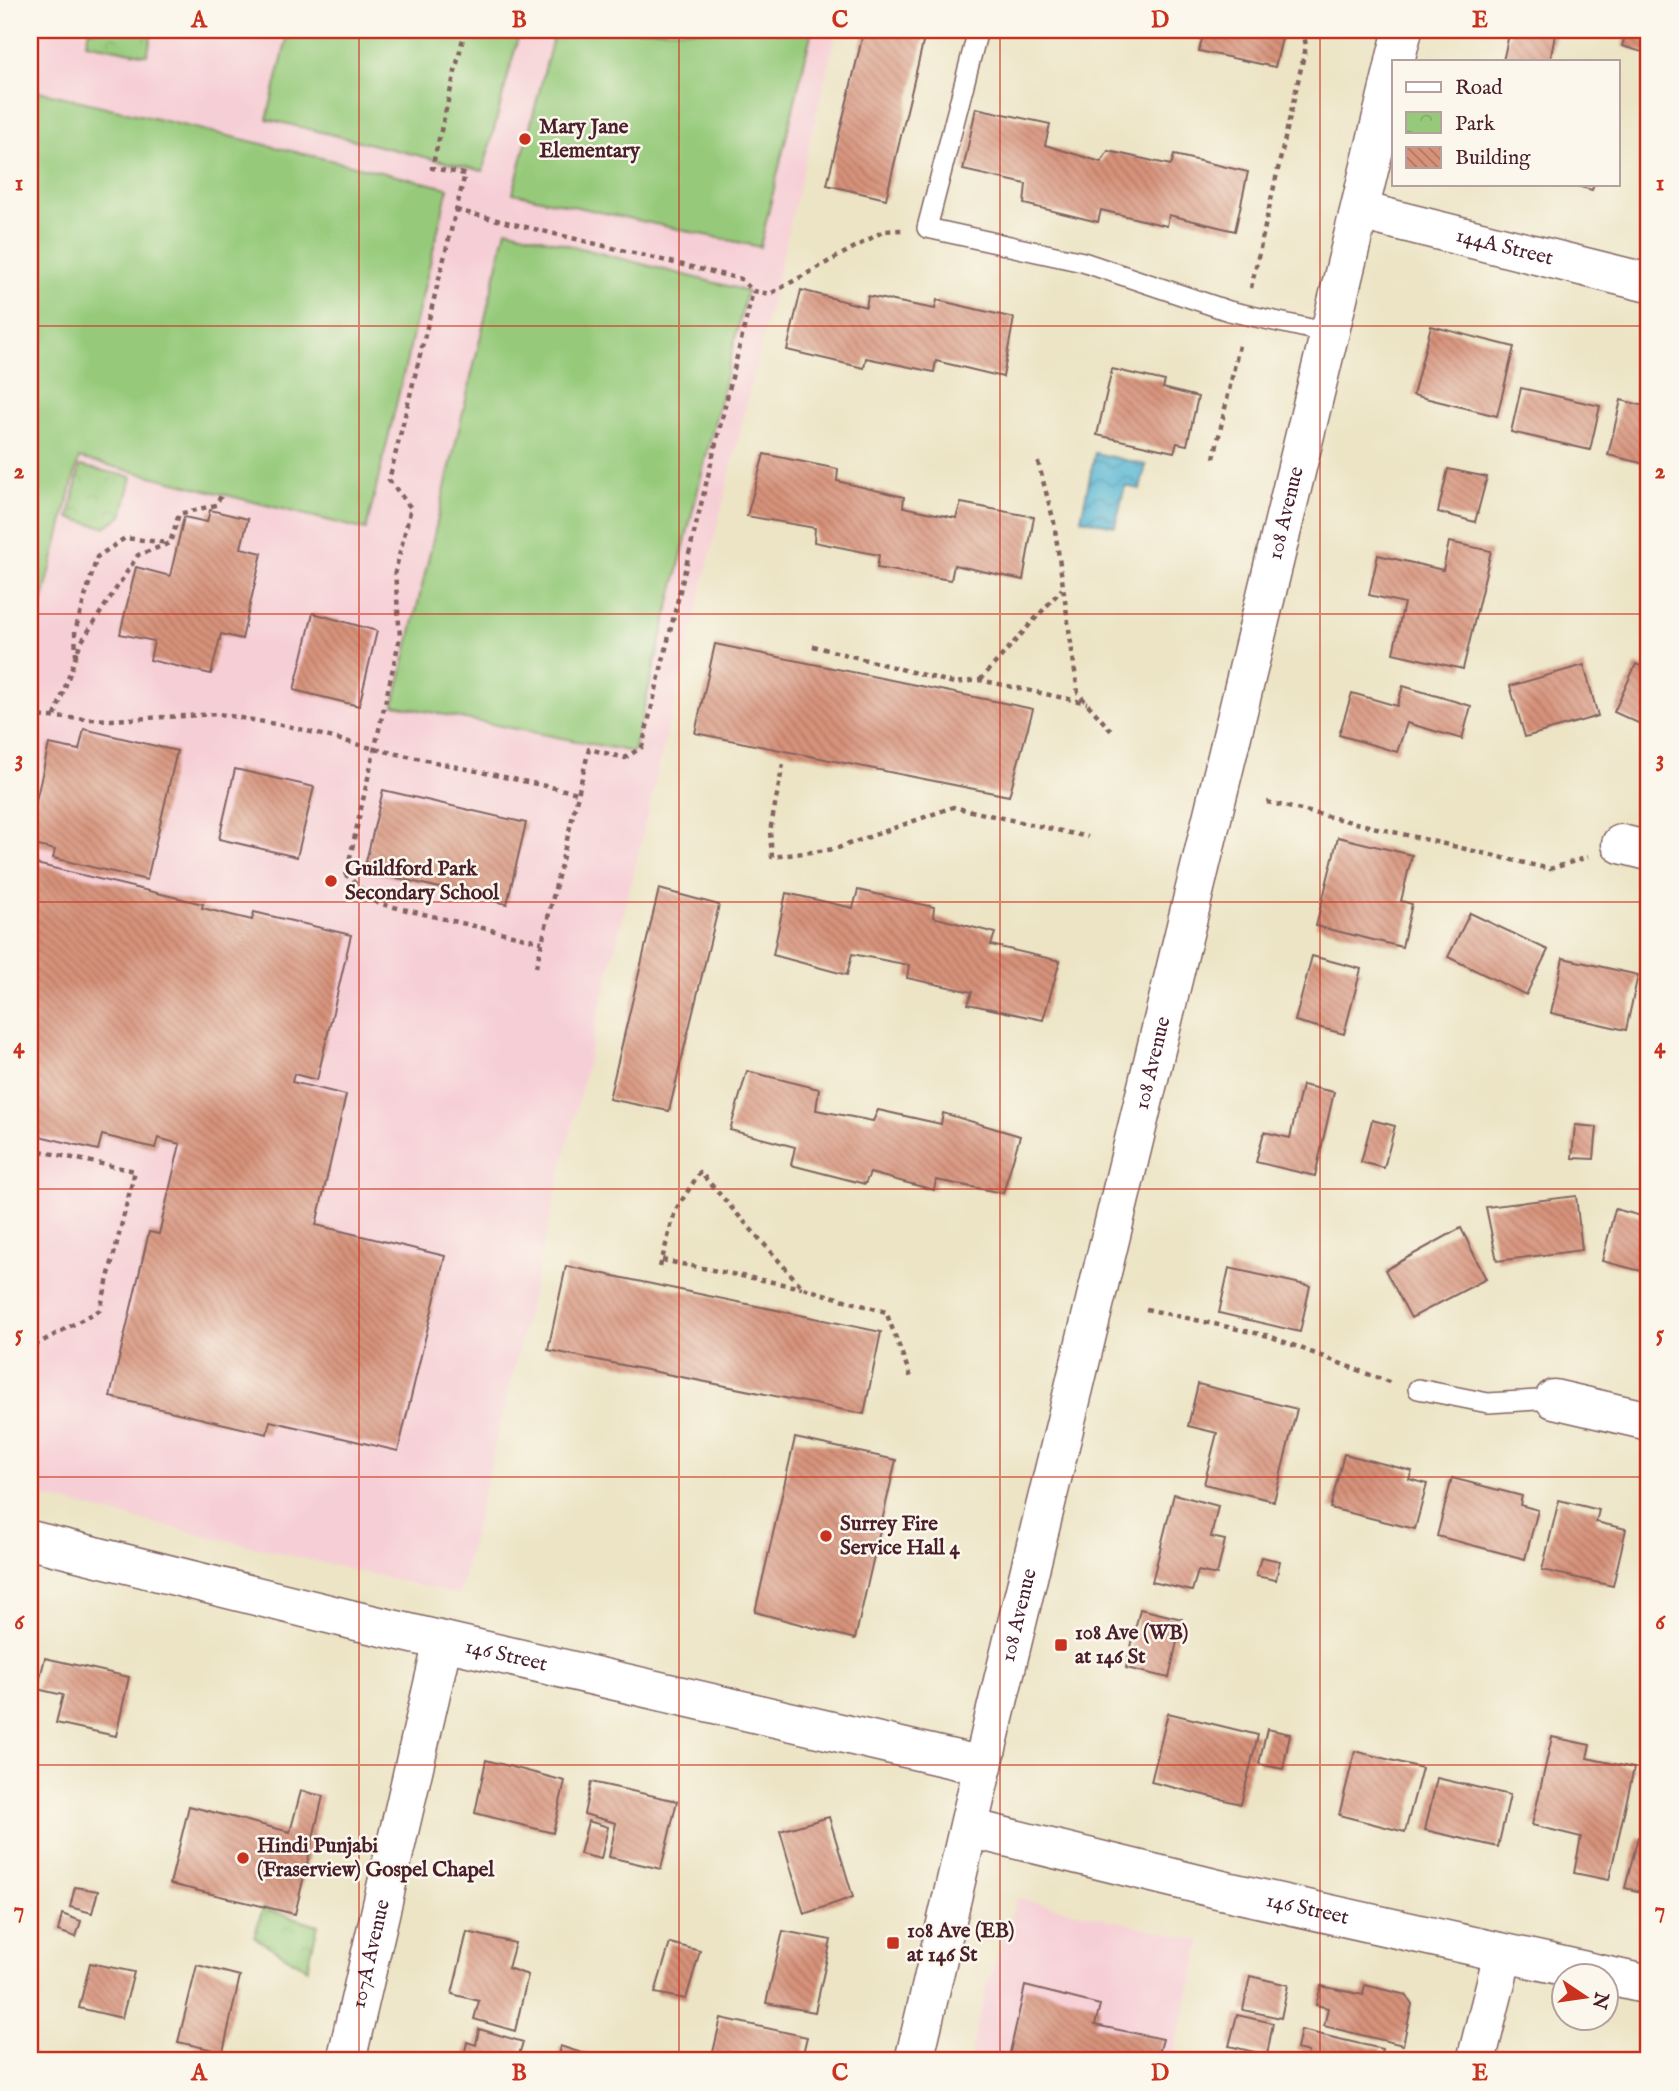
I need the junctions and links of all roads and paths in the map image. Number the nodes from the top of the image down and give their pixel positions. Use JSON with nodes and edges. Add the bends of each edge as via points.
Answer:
{"nodes":[{"id":1,"x":465,"y":30,"type":"edge"},
{"id":2,"x":978,"y":30,"type":"edge"},
{"id":3,"x":1303,"y":30,"type":"edge"},
{"id":4,"x":1402,"y":30,"type":"edge"},
{"id":5,"x":1395,"y":60,"type":"edge"},
{"id":6,"x":1392,"y":75,"type":"edge"},
{"id":7,"x":456,"y":210,"type":"junction"},
{"id":8,"x":1360,"y":211,"type":"junction"},
{"id":9,"x":927,"y":228,"type":"junction"},
{"id":10,"x":1649,"y":283,"type":"edge"},
{"id":11,"x":753,"y":290,"type":"junction"},
{"id":12,"x":1245,"y":314,"type":"junction"},
{"id":13,"x":1329,"y":333,"type":"junction"},
{"id":14,"x":1214,"y":458,"type":"dead end"},
{"id":15,"x":1038,"y":462,"type":"dead end"},
{"id":16,"x":221,"y":496,"type":"dead end"},
{"id":17,"x":170,"y":543,"type":"junction"},
{"id":18,"x":1063,"y":589,"type":"junction"},
{"id":19,"x":813,"y":646,"type":"dead end"},
{"id":20,"x":76,"y":658,"type":"junction"},
{"id":21,"x":981,"y":680,"type":"junction"},
{"id":22,"x":1088,"y":704,"type":"junction"},
{"id":23,"x":30,"y":716,"type":"edge"},
{"id":24,"x":55,"y":716,"type":"junction"},
{"id":25,"x":1113,"y":733,"type":"dead end"},
{"id":26,"x":375,"y":749,"type":"junction"},
{"id":27,"x":783,"y":764,"type":"dead end"},
{"id":28,"x":578,"y":793,"type":"junction"},
{"id":29,"x":1267,"y":802,"type":"dead end"},
{"id":30,"x":1088,"y":836,"type":"dead end"},
{"id":31,"x":1635,"y":848,"type":"edge"},
{"id":32,"x":542,"y":942,"type":"junction"},
{"id":33,"x":536,"y":968,"type":"dead end"},
{"id":34,"x":30,"y":1149,"type":"edge"},
{"id":35,"x":662,"y":1260,"type":"junction"},
{"id":36,"x":660,"y":1267,"type":"dead end"},
{"id":37,"x":803,"y":1288,"type":"junction"},
{"id":38,"x":1146,"y":1309,"type":"dead end"},
{"id":39,"x":30,"y":1348,"type":"edge"},
{"id":40,"x":912,"y":1380,"type":"dead end"},
{"id":41,"x":1418,"y":1389,"type":"joint"},
{"id":42,"x":1554,"y":1399,"type":"joint"},
{"id":43,"x":1649,"y":1421,"type":"edge"},
{"id":44,"x":30,"y":1540,"type":"edge"},
{"id":45,"x":443,"y":1641,"type":"junction"},
{"id":46,"x":983,"y":1766,"type":"junction"},
{"id":47,"x":969,"y":1828,"type":"junction"},
{"id":48,"x":1503,"y":1954,"type":"junction"},
{"id":49,"x":1649,"y":1985,"type":"edge"},
{"id":50,"x":346,"y":2061,"type":"edge"},
{"id":51,"x":914,"y":2061,"type":"edge"},
{"id":52,"x":1476,"y":2061,"type":"edge"}],
"edges":[{"from":1,"to":7,"type":"path","via":[[432,168],[465,174]]},
{"from":2,"to":9,"type":"lane"},
{"from":3,"to":12,"type":"path","via":[[1306,46]]},
{"from":4,"to":5,"type":"street"},
{"from":6,"to":8,"type":"street","name":"108 Avenue"},
{"from":7,"to":11,"type":"path","via":[[741,279]]},
{"from":7,"to":26,"type":"path","via":[[389,480],[411,508],[395,572],[400,637]]},
{"from":8,"to":10,"type":"street","name":"144A Street"},
{"from":8,"to":13,"type":"street","name":"108 Avenue"},
{"from":9,"to":11,"type":"path","via":[[884,231],[770,294]]},
{"from":9,"to":12,"type":"lane","via":[[1083,262]]},
{"from":11,"to":28,"type":"path","via":[[642,747],[625,758],[589,749]]},
{"from":12,"to":13,"type":"lane"},
{"from":12,"to":14,"type":"path"},
{"from":13,"to":46,"type":"street","name":"108 Avenue"},
{"from":15,"to":18,"type":"path","via":[[1054,523]]},
{"from":16,"to":17,"type":"path","via":[[216,505],[179,514]]},
{"from":17,"to":20,"type":"path","via":[[138,555]]},
{"from":17,"to":20,"type":"path","via":[[125,538],[97,557],[75,631]]},
{"from":18,"to":21,"type":"path"},
{"from":18,"to":22,"type":"path","via":[[1077,693]]},
{"from":19,"to":21,"type":"path","via":[[954,683]]},
{"from":20,"to":24,"type":"path"},
{"from":21,"to":22,"type":"path"},
{"from":22,"to":25,"type":"path"},
{"from":23,"to":24,"type":"path"},
{"from":24,"to":26,"type":"path","via":[[112,720],[219,714]]},
{"from":26,"to":28,"type":"path"},
{"from":26,"to":32,"type":"path","via":[[346,875],[377,903]]},
{"from":27,"to":30,"type":"path","via":[[770,831],[772,857],[835,849],[953,807]]},
{"from":28,"to":32,"type":"path"},
{"from":29,"to":31,"type":"path","via":[[1550,869]]},
{"from":32,"to":33,"type":"path"},
{"from":34,"to":39,"type":"path","via":[[135,1171],[100,1310]]},
{"from":35,"to":36,"type":"path"},
{"from":35,"to":37,"type":"path"},
{"from":35,"to":37,"type":"path","via":[[675,1211],[700,1172]]},
{"from":37,"to":40,"type":"path","via":[[887,1312]]},
{"from":38,"to":41,"type":"path","via":[[1269,1336],[1384,1382]]},
{"from":41,"to":42,"type":"lane","via":[[1488,1403]]},
{"from":42,"to":43,"type":"street"},
{"from":44,"to":45,"type":"street","name":"146 Street"},
{"from":45,"to":46,"type":"street","name":"146 Street"},
{"from":45,"to":50,"type":"street","name":"107A Avenue"},
{"from":46,"to":47,"type":"street","name":"108 Avenue"},
{"from":47,"to":48,"type":"street","name":"146 Street"},
{"from":47,"to":51,"type":"street","name":"108 Avenue"},
{"from":48,"to":49,"type":"street","name":"146 Street"},
{"from":48,"to":52,"type":"street"}]}
